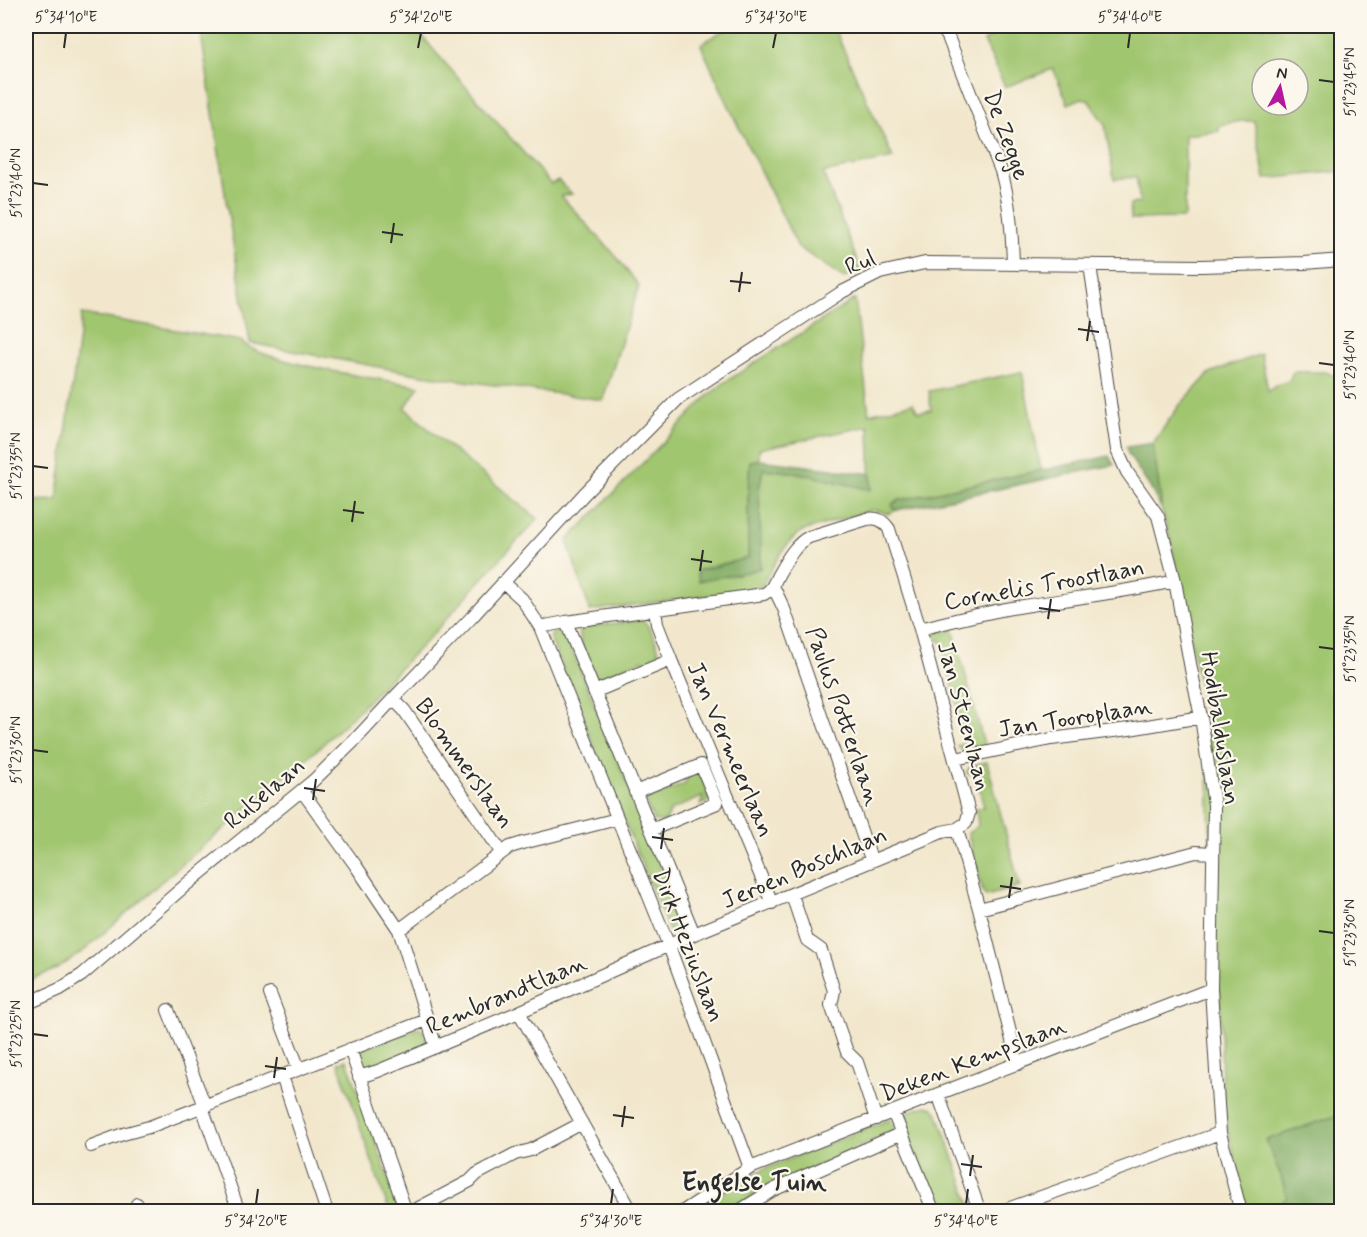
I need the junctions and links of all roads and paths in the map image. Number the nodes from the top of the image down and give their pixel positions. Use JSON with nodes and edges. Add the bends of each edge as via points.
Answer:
{"nodes":[{"id":1,"x":941,"y":26,"type":"edge"},
{"id":2,"x":1341,"y":260,"type":"edge"},
{"id":3,"x":1013,"y":264,"type":"junction"},
{"id":4,"x":1090,"y":265,"type":"junction"},
{"id":5,"x":1175,"y":581,"type":"junction"},
{"id":6,"x":503,"y":582,"type":"junction"},
{"id":7,"x":773,"y":586,"type":"junction"},
{"id":8,"x":655,"y":609,"type":"junction"},
{"id":9,"x":566,"y":622,"type":"junction"},
{"id":10,"x":540,"y":627,"type":"junction"},
{"id":11,"x":921,"y":629,"type":"junction"},
{"id":12,"x":672,"y":660,"type":"junction"},
{"id":13,"x":594,"y":692,"type":"junction"},
{"id":14,"x":393,"y":699,"type":"junction"},
{"id":15,"x":1202,"y":717,"type":"junction"},
{"id":16,"x":955,"y":759,"type":"junction"},
{"id":17,"x":302,"y":791,"type":"junction"},
{"id":18,"x":635,"y":792,"type":"junction"},
{"id":19,"x":617,"y":819,"type":"junction"},
{"id":20,"x":651,"y":830,"type":"junction"},
{"id":21,"x":957,"y":830,"type":"junction"},
{"id":22,"x":502,"y":853,"type":"junction"},
{"id":23,"x":1214,"y":853,"type":"junction"},
{"id":24,"x":873,"y":861,"type":"junction"},
{"id":25,"x":792,"y":895,"type":"junction"},
{"id":26,"x":772,"y":903,"type":"junction"},
{"id":27,"x":979,"y":909,"type":"junction"},
{"id":28,"x":399,"y":930,"type":"junction"},
{"id":29,"x":694,"y":934,"type":"junction"},
{"id":30,"x":669,"y":946,"type":"junction"},
{"id":31,"x":1211,"y":989,"type":"junction"},
{"id":32,"x":270,"y":994,"type":"dead end"},
{"id":33,"x":26,"y":1004,"type":"edge"},
{"id":34,"x":168,"y":1010,"type":"dead end"},
{"id":35,"x":519,"y":1012,"type":"junction"},
{"id":36,"x":427,"y":1020,"type":"junction"},
{"id":37,"x":436,"y":1047,"type":"junction"},
{"id":38,"x":350,"y":1049,"type":"junction"},
{"id":39,"x":1018,"y":1064,"type":"junction"},
{"id":40,"x":299,"y":1069,"type":"junction"},
{"id":41,"x":282,"y":1076,"type":"junction"},
{"id":42,"x":359,"y":1077,"type":"junction"},
{"id":43,"x":938,"y":1094,"type":"junction"},
{"id":44,"x":204,"y":1106,"type":"junction"},
{"id":45,"x":892,"y":1112,"type":"junction"},
{"id":46,"x":876,"y":1119,"type":"junction"},
{"id":47,"x":582,"y":1123,"type":"junction"},
{"id":48,"x":902,"y":1133,"type":"junction"},
{"id":49,"x":1221,"y":1133,"type":"junction"},
{"id":50,"x":90,"y":1146,"type":"dead end"},
{"id":51,"x":750,"y":1168,"type":"junction"},
{"id":52,"x":239,"y":1212,"type":"edge"},
{"id":53,"x":327,"y":1212,"type":"edge"},
{"id":54,"x":406,"y":1212,"type":"edge"},
{"id":55,"x":411,"y":1212,"type":"edge"},
{"id":56,"x":632,"y":1212,"type":"edge"},
{"id":57,"x":682,"y":1212,"type":"edge"},
{"id":58,"x":736,"y":1212,"type":"edge"},
{"id":59,"x":934,"y":1212,"type":"edge"},
{"id":60,"x":980,"y":1212,"type":"edge"},
{"id":61,"x":999,"y":1212,"type":"edge"},
{"id":62,"x":1241,"y":1212,"type":"edge"}],
"edges":[{"from":1,"to":3,"type":"street","name":"De Zegge","via":[[1001,171],[1012,227]]},
{"from":2,"to":4,"type":"street","name":"Rul","via":[[1201,266]]},
{"from":3,"to":4,"type":"street","name":"Rul"},
{"from":3,"to":6,"type":"street","name":"Rul","via":[[925,263],[880,273],[842,292],[678,399]]},
{"from":4,"to":5,"type":"street","name":"Hodibalduslaan","via":[[1117,450],[1126,472],[1158,516]]},
{"from":5,"to":11,"type":"street","name":"Cornelis Troostlaan","via":[[1023,606]]},
{"from":5,"to":15,"type":"street","name":"Hodibalduslaan"},
{"from":6,"to":10,"type":"street","name":"Dirk Heziuslaan","via":[[522,599]]},
{"from":6,"to":14,"type":"street","name":"Rulselaan"},
{"from":7,"to":8,"type":"street","via":[[753,597]]},
{"from":7,"to":11,"type":"street","name":"Jan Steenlaan","via":[[801,541],[867,519],[879,519],[889,529]]},
{"from":7,"to":24,"type":"street","name":"Paulus Potterlaan"},
{"from":8,"to":9,"type":"street"},
{"from":8,"to":12,"type":"street","name":"Jan Vermeerlaan"},
{"from":9,"to":10,"type":"street"},
{"from":9,"to":13,"type":"street","name":"Dirk Heziuslaan"},
{"from":10,"to":19,"type":"street","name":"Dirk Heziuslaan"},
{"from":11,"to":16,"type":"street","name":"Jan Steenlaan"},
{"from":12,"to":13,"type":"street"},
{"from":12,"to":26,"type":"street","name":"Jan Vermeerlaan"},
{"from":13,"to":18,"type":"street","name":"Dirk Heziuslaan"},
{"from":14,"to":17,"type":"street","name":"Rulselaan"},
{"from":14,"to":22,"type":"street","name":"Blommerslaan"},
{"from":15,"to":16,"type":"street","name":"Jan Tooroplaan","via":[[1051,739]]},
{"from":15,"to":23,"type":"street","name":"Hodibalduslaan","via":[[1214,805]]},
{"from":16,"to":21,"type":"street","name":"Jan Steenlaan","via":[[969,813]]},
{"from":17,"to":28,"type":"street"},
{"from":17,"to":33,"type":"street","name":"Rulselaan","via":[[82,975]]},
{"from":18,"to":20,"type":"street","name":"Dirk Heziuslaan"},
{"from":18,"to":20,"type":"street","via":[[702,765],[717,803]]},
{"from":19,"to":22,"type":"street","via":[[523,843]]},
{"from":19,"to":30,"type":"street","name":"Dirk Heziuslaan"},
{"from":20,"to":29,"type":"street","name":"Dirk Heziuslaan"},
{"from":21,"to":24,"type":"street","name":"Jeroen Boschlaan","via":[[942,832]]},
{"from":21,"to":27,"type":"street"},
{"from":22,"to":28,"type":"street"},
{"from":23,"to":27,"type":"street","via":[[1196,852]]},
{"from":23,"to":31,"type":"street","name":"Hodibalduslaan"},
{"from":24,"to":25,"type":"street","name":"Jeroen Boschlaan"},
{"from":25,"to":26,"type":"street","name":"Jeroen Boschlaan"},
{"from":25,"to":46,"type":"street","via":[[807,940],[821,950],[834,991],[831,1005],[847,1052],[857,1062]]},
{"from":26,"to":29,"type":"street","name":"Jeroen Boschlaan"},
{"from":27,"to":39,"type":"street"},
{"from":28,"to":36,"type":"street"},
{"from":29,"to":30,"type":"street","name":"Jeroen Boschlaan"},
{"from":30,"to":35,"type":"street","name":"Rembrandtlaan"},
{"from":30,"to":51,"type":"street","name":"Dirk Heziuslaan"},
{"from":31,"to":39,"type":"street","name":"Deken Kempslaan"},
{"from":31,"to":49,"type":"street","name":"Hodibalduslaan"},
{"from":32,"to":40,"type":"street"},
{"from":34,"to":44,"type":"street"},
{"from":35,"to":37,"type":"street","name":"Rembrandtlaan"},
{"from":35,"to":47,"type":"street"},
{"from":36,"to":37,"type":"street"},
{"from":36,"to":38,"type":"street","name":"Rembrandtlaan"},
{"from":37,"to":42,"type":"street","name":"Rembrandtlaan"},
{"from":38,"to":40,"type":"street","name":"Rembrandtlaan"},
{"from":38,"to":42,"type":"street"},
{"from":39,"to":43,"type":"street","name":"Deken Kempslaan"},
{"from":40,"to":41,"type":"street","name":"Rembrandtlaan"},
{"from":41,"to":44,"type":"street","name":"Rembrandtlaan"},
{"from":41,"to":53,"type":"street"},
{"from":42,"to":54,"type":"street"},
{"from":43,"to":45,"type":"street","name":"Deken Kempslaan"},
{"from":43,"to":60,"type":"street"},
{"from":44,"to":50,"type":"street","name":"Rembrandtlaan"},
{"from":44,"to":52,"type":"street"},
{"from":45,"to":46,"type":"street","name":"Deken Kempslaan"},
{"from":45,"to":48,"type":"street"},
{"from":46,"to":51,"type":"street","name":"Deken Kempslaan"},
{"from":47,"to":55,"type":"street","via":[[531,1150],[515,1154]]},
{"from":47,"to":56,"type":"street"},
{"from":48,"to":58,"type":"street","name":"Deken Kempslaan","via":[[770,1192]]},
{"from":48,"to":59,"type":"street"},
{"from":49,"to":61,"type":"street"},
{"from":49,"to":62,"type":"street","name":"Hodibalduslaan"},
{"from":51,"to":57,"type":"street","name":"Deken Kempslaan"}]}
